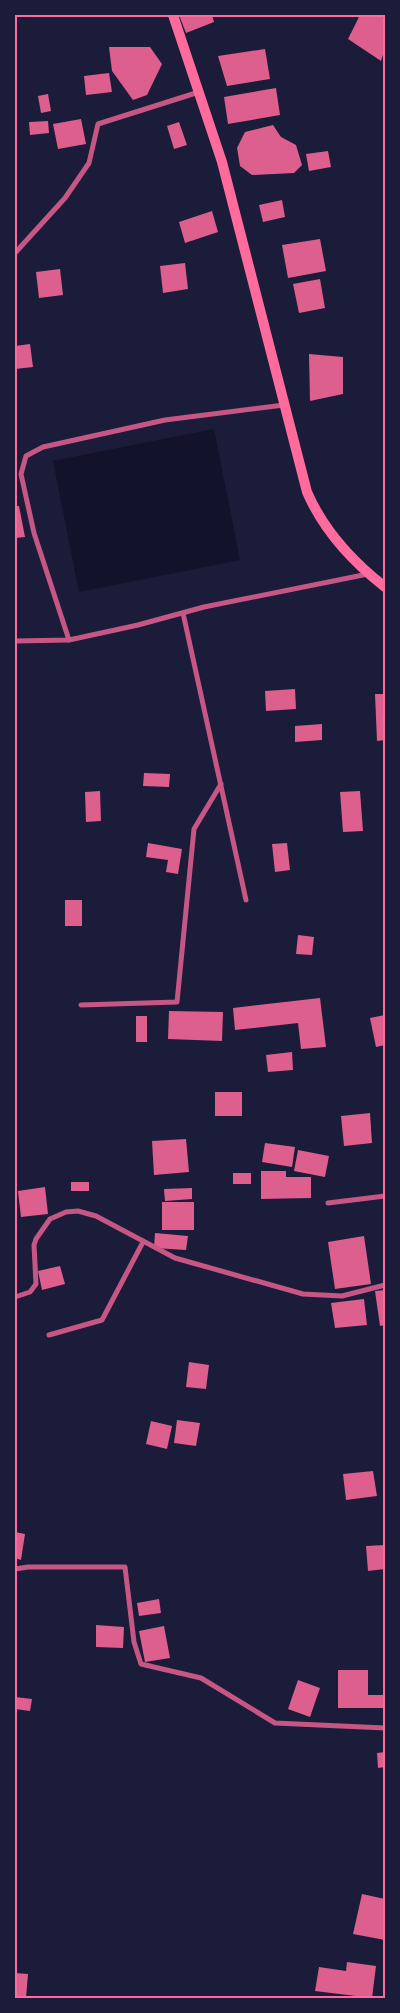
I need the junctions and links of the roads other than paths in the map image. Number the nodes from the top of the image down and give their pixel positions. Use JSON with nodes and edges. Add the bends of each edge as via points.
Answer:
{"nodes":[{"id":1,"x":173,"y":15,"type":"edge"},
{"id":2,"x":199,"y":92,"type":"junction"},
{"id":3,"x":15,"y":253,"type":"edge"},
{"id":4,"x":286,"y":405,"type":"junction"},
{"id":5,"x":369,"y":574,"type":"junction"},
{"id":6,"x":385,"y":587,"type":"edge"},
{"id":7,"x":183,"y":612,"type":"junction"},
{"id":8,"x":70,"y":640,"type":"junction"},
{"id":9,"x":15,"y":641,"type":"edge"},
{"id":10,"x":221,"y":784,"type":"junction"},
{"id":11,"x":246,"y":900,"type":"dead end"},
{"id":12,"x":81,"y":1005,"type":"dead end"},
{"id":13,"x":385,"y":1196,"type":"edge"},
{"id":14,"x":328,"y":1202,"type":"dead end"},
{"id":15,"x":143,"y":1242,"type":"junction"},
{"id":16,"x":385,"y":1285,"type":"edge"},
{"id":17,"x":15,"y":1297,"type":"edge"},
{"id":18,"x":49,"y":1335,"type":"dead end"},
{"id":19,"x":15,"y":1569,"type":"edge"},
{"id":20,"x":385,"y":1728,"type":"edge"}],
"edges":[{"from":1,"to":2,"type":"main road"},
{"from":2,"to":3,"type":"street","via":[[98,124],[89,163],[65,198]]},
{"from":2,"to":4,"type":"main road","via":[[222,162]]},
{"from":4,"to":5,"type":"main road","via":[[315,510]]},
{"from":4,"to":8,"type":"street","via":[[165,420],[43,447],[26,456],[21,474],[34,533]]},
{"from":5,"to":6,"type":"main road"},
{"from":5,"to":7,"type":"street"},
{"from":7,"to":8,"type":"street"},
{"from":7,"to":10,"type":"street"},
{"from":8,"to":9,"type":"street"},
{"from":10,"to":11,"type":"street"},
{"from":10,"to":12,"type":"street","via":[[194,829],[177,1002]]},
{"from":13,"to":14,"type":"street"},
{"from":15,"to":16,"type":"street","via":[[174,1258],[303,1294],[342,1296]]},
{"from":15,"to":17,"type":"street","via":[[88,1213],[78,1211],[58,1215],[44,1225],[36,1238],[36,1284],[30,1292]]},
{"from":15,"to":18,"type":"street","via":[[102,1320]]},
{"from":19,"to":20,"type":"street","via":[[125,1567],[134,1642],[141,1664],[202,1678],[275,1723]]}]}
